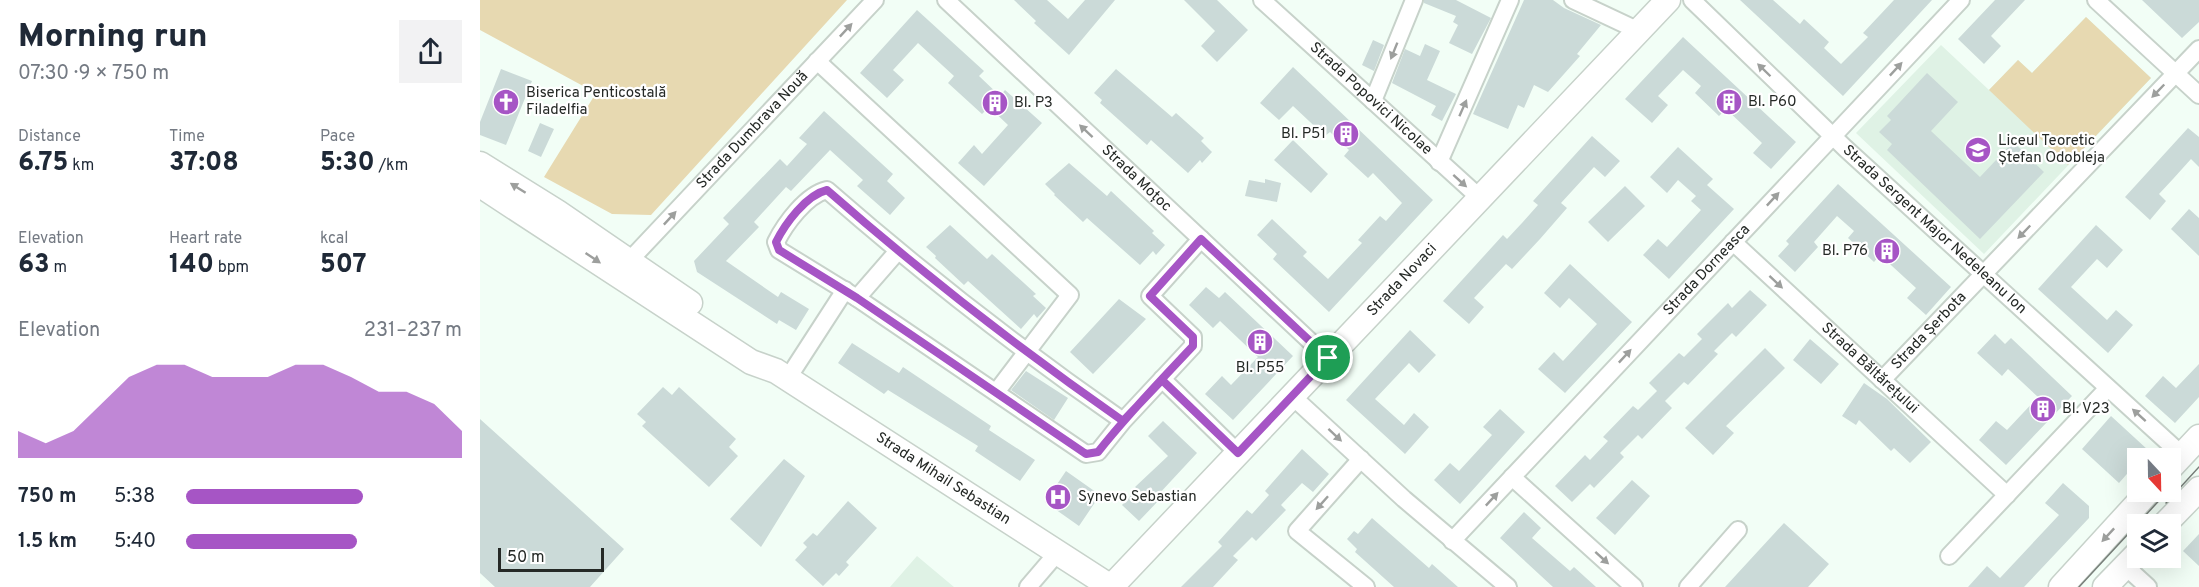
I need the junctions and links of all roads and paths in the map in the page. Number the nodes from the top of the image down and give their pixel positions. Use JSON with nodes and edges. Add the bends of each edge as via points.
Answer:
{"nodes":[{"id":1,"x":875,"y":0,"type":"edge"},
{"id":2,"x":946,"y":0,"type":"edge"},
{"id":3,"x":1262,"y":0,"type":"edge"},
{"id":4,"x":1414,"y":0,"type":"edge"},
{"id":5,"x":1510,"y":0,"type":"edge"},
{"id":6,"x":1573,"y":0,"type":"edge"},
{"id":7,"x":1668,"y":0,"type":"edge"},
{"id":8,"x":1692,"y":0,"type":"edge"},
{"id":9,"x":1961,"y":0,"type":"edge"},
{"id":10,"x":2096,"y":0,"type":"edge"},
{"id":11,"x":1639,"y":31,"type":"junction"},
{"id":12,"x":2199,"y":49,"type":"edge"},
{"id":13,"x":817,"y":61,"type":"junction"},
{"id":14,"x":2175,"y":73,"type":"junction"},
{"id":15,"x":2199,"y":95,"type":"edge"},
{"id":16,"x":1373,"y":101,"type":"junction"},
{"id":17,"x":1832,"y":136,"type":"junction"},
{"id":18,"x":1439,"y":162,"type":"junction"},
{"id":19,"x":480,"y":164,"type":"edge"},
{"id":20,"x":480,"y":185,"type":"edge"},
{"id":21,"x":1479,"y":198,"type":"junction"},
{"id":22,"x":1201,"y":239,"type":"junction"},
{"id":23,"x":1733,"y":242,"type":"junction"},
{"id":24,"x":897,"y":252,"type":"junction"},
{"id":25,"x":629,"y":261,"type":"junction"},
{"id":26,"x":1982,"y":274,"type":"junction"},
{"id":27,"x":851,"y":294,"type":"junction"},
{"id":28,"x":1024,"y":352,"type":"junction"},
{"id":29,"x":1328,"y":358,"type":"junction"},
{"id":30,"x":782,"y":375,"type":"junction"},
{"id":31,"x":1162,"y":380,"type":"junction"},
{"id":32,"x":1882,"y":380,"type":"junction"},
{"id":33,"x":2109,"y":388,"type":"junction"},
{"id":34,"x":997,"y":391,"type":"junction"},
{"id":35,"x":1292,"y":396,"type":"junction"},
{"id":36,"x":1123,"y":421,"type":"junction"},
{"id":37,"x":2199,"y":437,"type":"edge"},
{"id":38,"x":2164,"y":448,"type":"edge"},
{"id":39,"x":1238,"y":453,"type":"junction"},
{"id":40,"x":2181,"y":456,"type":"edge"},
{"id":41,"x":1361,"y":459,"type":"junction"},
{"id":42,"x":1512,"y":477,"type":"junction"},
{"id":43,"x":2199,"y":489,"type":"edge"},
{"id":44,"x":2007,"y":495,"type":"junction"},
{"id":45,"x":2139,"y":502,"type":"edge"},
{"id":46,"x":2175,"y":514,"type":"edge"},
{"id":47,"x":1738,"y":530,"type":"dead end"},
{"id":48,"x":1452,"y":541,"type":"junction"},
{"id":49,"x":1058,"y":552,"type":"junction"},
{"id":50,"x":1949,"y":556,"type":"dead end"},
{"id":51,"x":2127,"y":563,"type":"edge"},
{"id":52,"x":2136,"y":568,"type":"edge"},
{"id":53,"x":1029,"y":587,"type":"edge"},
{"id":54,"x":1111,"y":587,"type":"edge"},
{"id":55,"x":1366,"y":587,"type":"edge"},
{"id":56,"x":1508,"y":587,"type":"edge"},
{"id":57,"x":1634,"y":587,"type":"edge"},
{"id":58,"x":1688,"y":587,"type":"edge"},
{"id":59,"x":2061,"y":587,"type":"edge"},
{"id":60,"x":2105,"y":587,"type":"edge"},
{"id":61,"x":2148,"y":587,"type":"edge"}],
"edges":[{"from":13,"to":1,"type":"street","name":"Strada Dumbrava Nouă","one_way":true},
{"from":22,"to":2,"type":"street","name":"Strada Moțoc","one_way":true},
{"from":3,"to":16,"type":"street","name":"Strada Popovici Nicolae"},
{"from":4,"to":16,"type":"street","one_way":true},
{"from":18,"to":5,"type":"street","one_way":true},
{"from":6,"to":11,"type":"street"},
{"from":7,"to":11,"type":"main road","name":"Strada Novaci"},
{"from":17,"to":8,"type":"street","name":"Strada Sergent Major Nedeleanu Ion","one_way":true},
{"from":17,"to":9,"type":"street","name":"Strada Dorneasca","one_way":true},
{"from":10,"to":14,"type":"street"},
{"from":11,"to":21,"type":"main road","name":"Strada Novaci"},
{"from":12,"to":14,"type":"street","name":"Strada Șerbota"},
{"from":25,"to":13,"type":"street","name":"Strada Dumbrava Nouă","one_way":true},
{"from":13,"to":28,"type":"street","via":[[1070,295]]},
{"from":14,"to":15,"type":"street"},
{"from":14,"to":26,"type":"street","name":"Strada Șerbota","one_way":true},
{"from":16,"to":18,"type":"street","name":"Strada Popovici Nicolae"},
{"from":23,"to":17,"type":"street","name":"Strada Dorneasca","one_way":true},
{"from":17,"to":26,"type":"street","name":"Strada Sergent Major Nedeleanu Ion"},
{"from":18,"to":21,"type":"street","name":"Strada Popovici Nicolae","one_way":true},
{"from":25,"to":19,"type":"main road","name":"Strada Mihail Sebastian","one_way":true},
{"from":20,"to":30,"type":"main road","name":"Strada Mihail Sebastian","one_way":true,"via":[[751,362]]},
{"from":21,"to":29,"type":"main road","name":"Strada Novaci"},
{"from":22,"to":29,"type":"street","name":"Strada Moțoc"},
{"from":22,"to":31,"type":"street","via":[[1150,296],[1195,342]]},
{"from":23,"to":32,"type":"street","name":"Strada Băltărețului","one_way":true},
{"from":42,"to":23,"type":"street","name":"Strada Dorneasca","one_way":true},
{"from":24,"to":27,"type":"street"},
{"from":24,"to":27,"type":"street","via":[[827,190],[818,192],[784,229],[777,246]]},
{"from":24,"to":28,"type":"street"},
{"from":25,"to":30,"type":"main road","name":"Strada Mihail Sebastian","via":[[760,350]]},
{"from":26,"to":32,"type":"street","name":"Strada Șerbota"},
{"from":26,"to":33,"type":"street","name":"Strada Sergent Major Nedeleanu Ion"},
{"from":27,"to":30,"type":"street"},
{"from":27,"to":34,"type":"street"},
{"from":28,"to":34,"type":"street"},
{"from":28,"to":36,"type":"street"},
{"from":29,"to":35,"type":"main road","name":"Strada Novaci"},
{"from":30,"to":49,"type":"main road","name":"Strada Mihail Sebastian"},
{"from":31,"to":36,"type":"street"},
{"from":31,"to":39,"type":"street"},
{"from":32,"to":44,"type":"street","name":"Strada Băltărețului"},
{"from":38,"to":33,"type":"street","name":"Strada Sergent Major Nedeleanu Ion","one_way":true},
{"from":33,"to":44,"type":"street"},
{"from":34,"to":36,"type":"street","via":[[1086,454],[1098,452]]},
{"from":35,"to":39,"type":"main road","name":"Strada Novaci"},
{"from":35,"to":41,"type":"street","one_way":true},
{"from":37,"to":40,"type":"main road"},
{"from":39,"to":54,"type":"main road","name":"Strada Novaci"},
{"from":41,"to":48,"type":"street"},
{"from":41,"to":55,"type":"street","one_way":true,"via":[[1297,531]]},
{"from":48,"to":42,"type":"street","name":"Strada Dorneasca","one_way":true},
{"from":42,"to":57,"type":"street","one_way":true},
{"from":43,"to":46,"type":"main road"},
{"from":44,"to":50,"type":"street"},
{"from":45,"to":59,"type":"main road","one_way":true},
{"from":47,"to":58,"type":"street"},
{"from":48,"to":56,"type":"street"},
{"from":49,"to":53,"type":"street"},
{"from":49,"to":54,"type":"main road","name":"Strada Mihail Sebastian"},
{"from":51,"to":60,"type":"main road"},
{"from":52,"to":61,"type":"street"}]}
